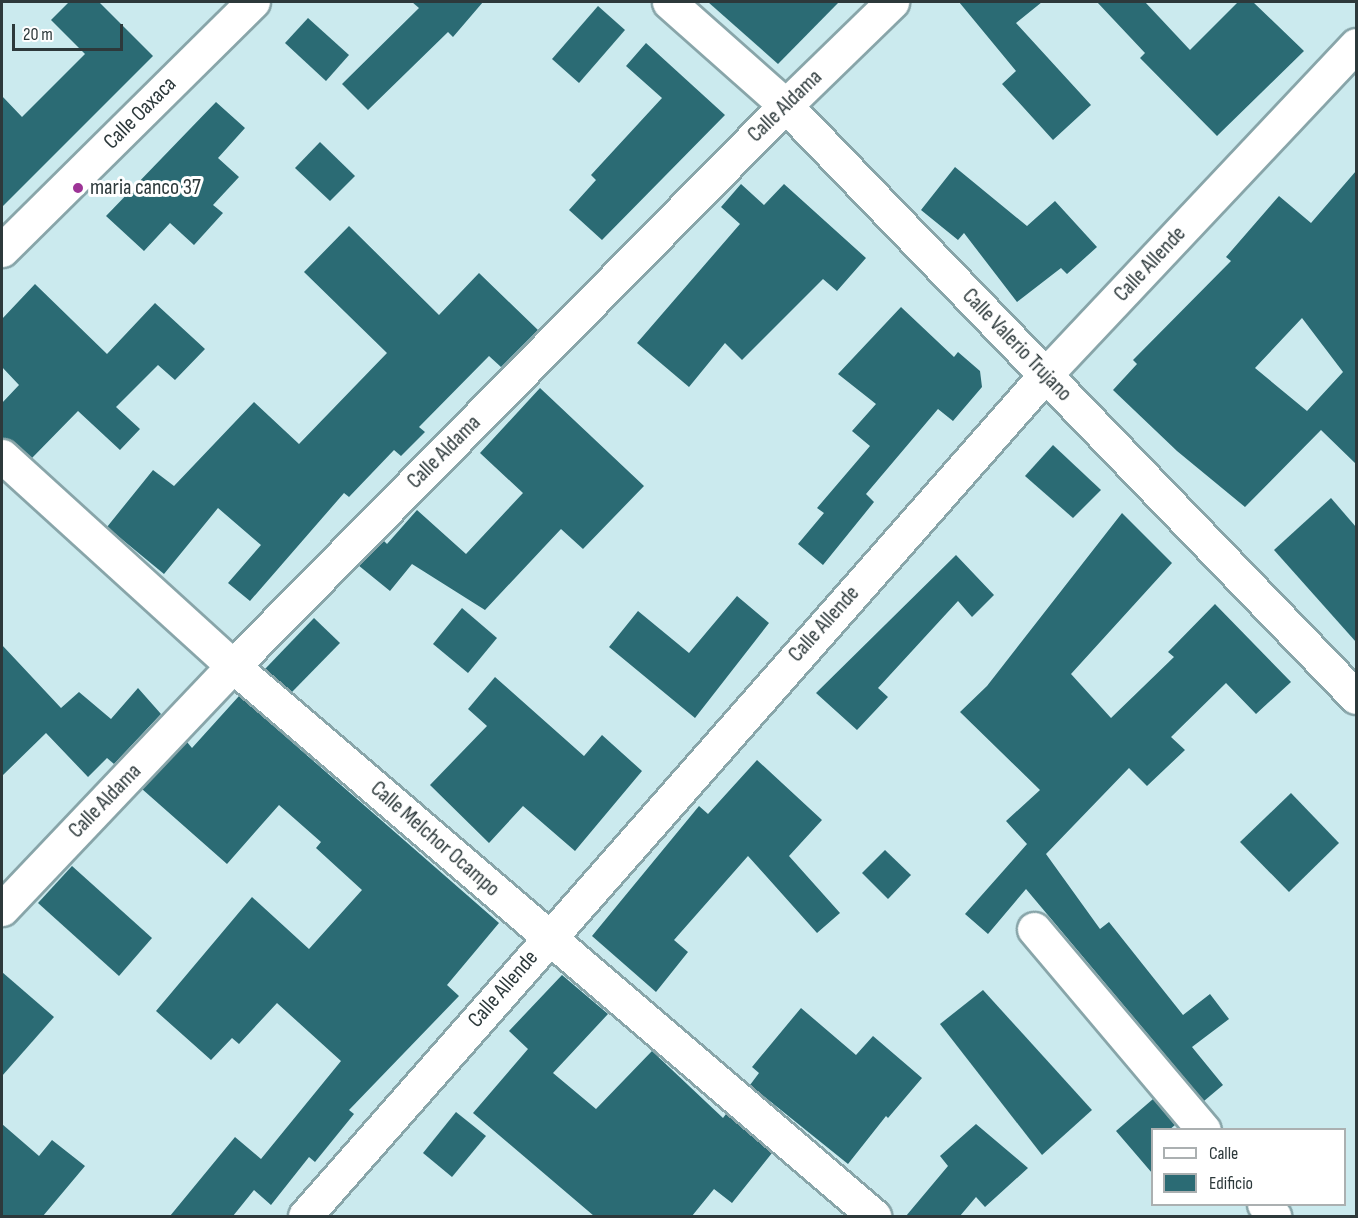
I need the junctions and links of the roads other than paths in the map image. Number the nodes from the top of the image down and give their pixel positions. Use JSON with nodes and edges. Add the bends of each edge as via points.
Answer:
{"nodes":[{"id":1,"x":253,"y":2,"type":"edge"},
{"id":2,"x":669,"y":2,"type":"edge"},
{"id":3,"x":892,"y":2,"type":"edge"},
{"id":4,"x":1356,"y":45,"type":"edge"},
{"id":5,"x":786,"y":106,"type":"junction"},
{"id":6,"x":2,"y":250,"type":"edge"},
{"id":7,"x":1046,"y":374,"type":"junction"},
{"id":8,"x":2,"y":456,"type":"edge"},
{"id":9,"x":233,"y":666,"type":"junction"},
{"id":10,"x":1352,"y":683,"type":"edge"},
{"id":11,"x":2,"y":909,"type":"edge"},
{"id":12,"x":1034,"y":929,"type":"dead end"},
{"id":13,"x":548,"y":937,"type":"junction"},
{"id":14,"x":1202,"y":1128,"type":"edge"},
{"id":15,"x":306,"y":1216,"type":"edge"},
{"id":16,"x":874,"y":1216,"type":"edge"}],
"edges":[{"from":1,"to":6,"type":"street","name":"Calle Oaxaca"},
{"from":2,"to":5,"type":"street","name":"Calle Valerio Trujano"},
{"from":3,"to":5,"type":"street","name":"Calle Aldama"},
{"from":4,"to":7,"type":"street","name":"Calle Allende"},
{"from":5,"to":7,"type":"street","name":"Calle Valerio Trujano"},
{"from":5,"to":9,"type":"street","name":"Calle Aldama"},
{"from":7,"to":10,"type":"street","name":"Calle Valerio Trujano"},
{"from":7,"to":13,"type":"street","name":"Calle Allende"},
{"from":8,"to":9,"type":"street","name":"Calle Melchor Ocampo"},
{"from":9,"to":11,"type":"street","name":"Calle Aldama"},
{"from":9,"to":13,"type":"street","name":"Calle Melchor Ocampo"},
{"from":12,"to":14,"type":"street"},
{"from":13,"to":15,"type":"street","name":"Calle Allende"},
{"from":13,"to":16,"type":"street","name":"Calle Melchor Ocampo"}]}
